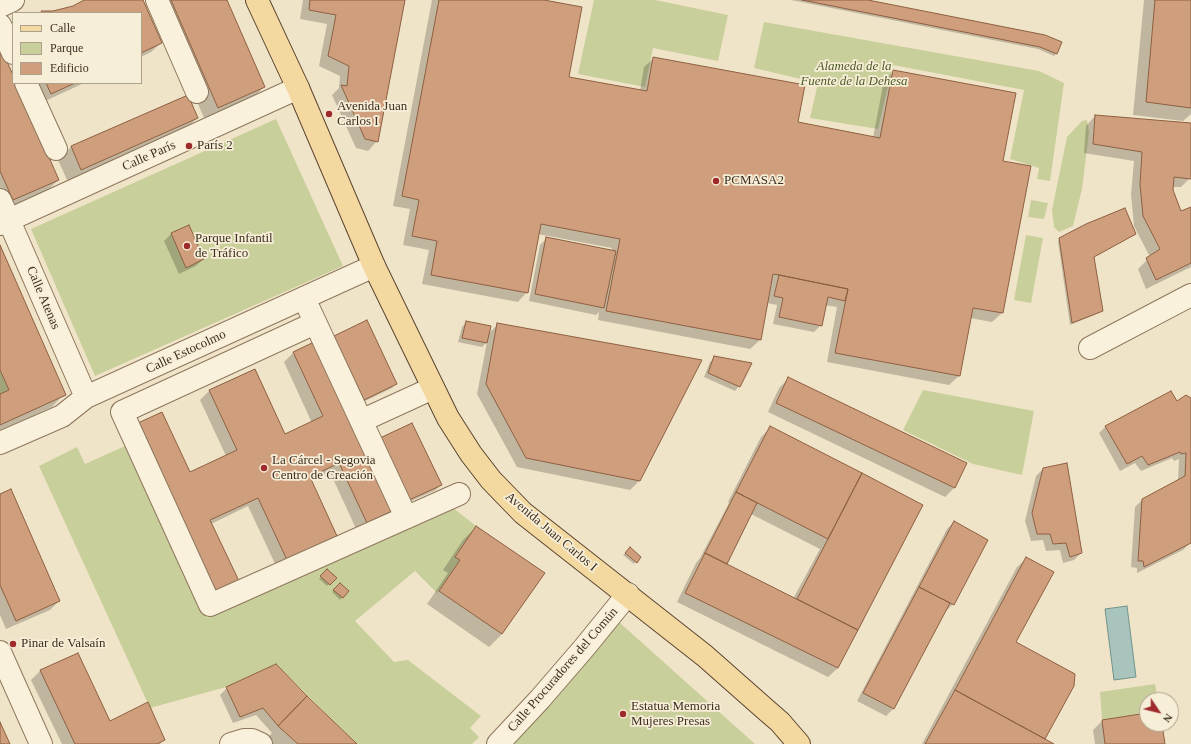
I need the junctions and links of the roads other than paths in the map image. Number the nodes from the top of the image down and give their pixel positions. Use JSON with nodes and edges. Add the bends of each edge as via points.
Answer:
{"nodes":[{"id":1,"x":13,"y":0,"type":"edge"},
{"id":2,"x":157,"y":0,"type":"edge"},
{"id":3,"x":258,"y":0,"type":"edge"},
{"id":4,"x":0,"y":6,"type":"edge"},
{"id":5,"x":0,"y":25,"type":"edge"},
{"id":6,"x":12,"y":51,"type":"edge"},
{"id":7,"x":26,"y":84,"type":"edge"},
{"id":8,"x":298,"y":88,"type":"junction"},
{"id":9,"x":197,"y":92,"type":"dead end"},
{"id":10,"x":56,"y":149,"type":"dead end"},
{"id":11,"x":0,"y":200,"type":"edge"},
{"id":12,"x":4,"y":222,"type":"edge"},
{"id":13,"x":374,"y":266,"type":"junction"},
{"id":14,"x":1191,"y":295,"type":"edge"},
{"id":15,"x":304,"y":298,"type":"junction"},
{"id":16,"x":316,"y":323,"type":"junction"},
{"id":17,"x":1090,"y":348,"type":"dead end"},
{"id":18,"x":433,"y":388,"type":"junction"},
{"id":19,"x":86,"y":397,"type":"junction"},
{"id":20,"x":361,"y":421,"type":"junction"},
{"id":21,"x":0,"y":443,"type":"edge"},
{"id":22,"x":459,"y":494,"type":"dead end"},
{"id":23,"x":406,"y":517,"type":"junction"},
{"id":24,"x":628,"y":594,"type":"junction"},
{"id":25,"x":0,"y":652,"type":"edge"},
{"id":26,"x":41,"y":744,"type":"edge"},
{"id":27,"x":231,"y":744,"type":"edge"},
{"id":28,"x":261,"y":744,"type":"edge"},
{"id":29,"x":498,"y":744,"type":"edge"},
{"id":30,"x":799,"y":744,"type":"edge"}],
"edges":[{"from":1,"to":4,"type":"street"},
{"from":2,"to":9,"type":"street"},
{"from":3,"to":8,"type":"main road","name":"Avenida Juan Carlos I"},
{"from":5,"to":6,"type":"street"},
{"from":7,"to":10,"type":"street"},
{"from":8,"to":12,"type":"street","name":"Calle París"},
{"from":8,"to":13,"type":"main road","name":"Avenida Juan Carlos I"},
{"from":11,"to":12,"type":"street","name":"Calle Atenas"},
{"from":12,"to":19,"type":"street","name":"Calle Atenas"},
{"from":13,"to":15,"type":"street","name":"Calle Estocolmo"},
{"from":13,"to":18,"type":"main road","name":"Avenida Juan Carlos I"},
{"from":14,"to":17,"type":"street"},
{"from":15,"to":16,"type":"street"},
{"from":15,"to":19,"type":"street","name":"Calle Estocolmo"},
{"from":16,"to":20,"type":"street"},
{"from":16,"to":23,"type":"street","via":[[122,412],[210,605]]},
{"from":18,"to":20,"type":"street"},
{"from":18,"to":24,"type":"main road","name":"Avenida Juan Carlos I","via":[[458,435],[491,480],[524,513]]},
{"from":19,"to":21,"type":"street","name":"Calle Estocolmo","via":[[62,416]]},
{"from":20,"to":23,"type":"street"},
{"from":22,"to":23,"type":"street"},
{"from":24,"to":29,"type":"street","name":"Calle Procuradores del Común","via":[[540,699]]},
{"from":24,"to":30,"type":"main road","name":"Avenida Juan Carlos I","via":[[750,695],[780,722]]},
{"from":25,"to":26,"type":"street"},
{"from":27,"to":28,"type":"street","via":[[244,740]]}]}
